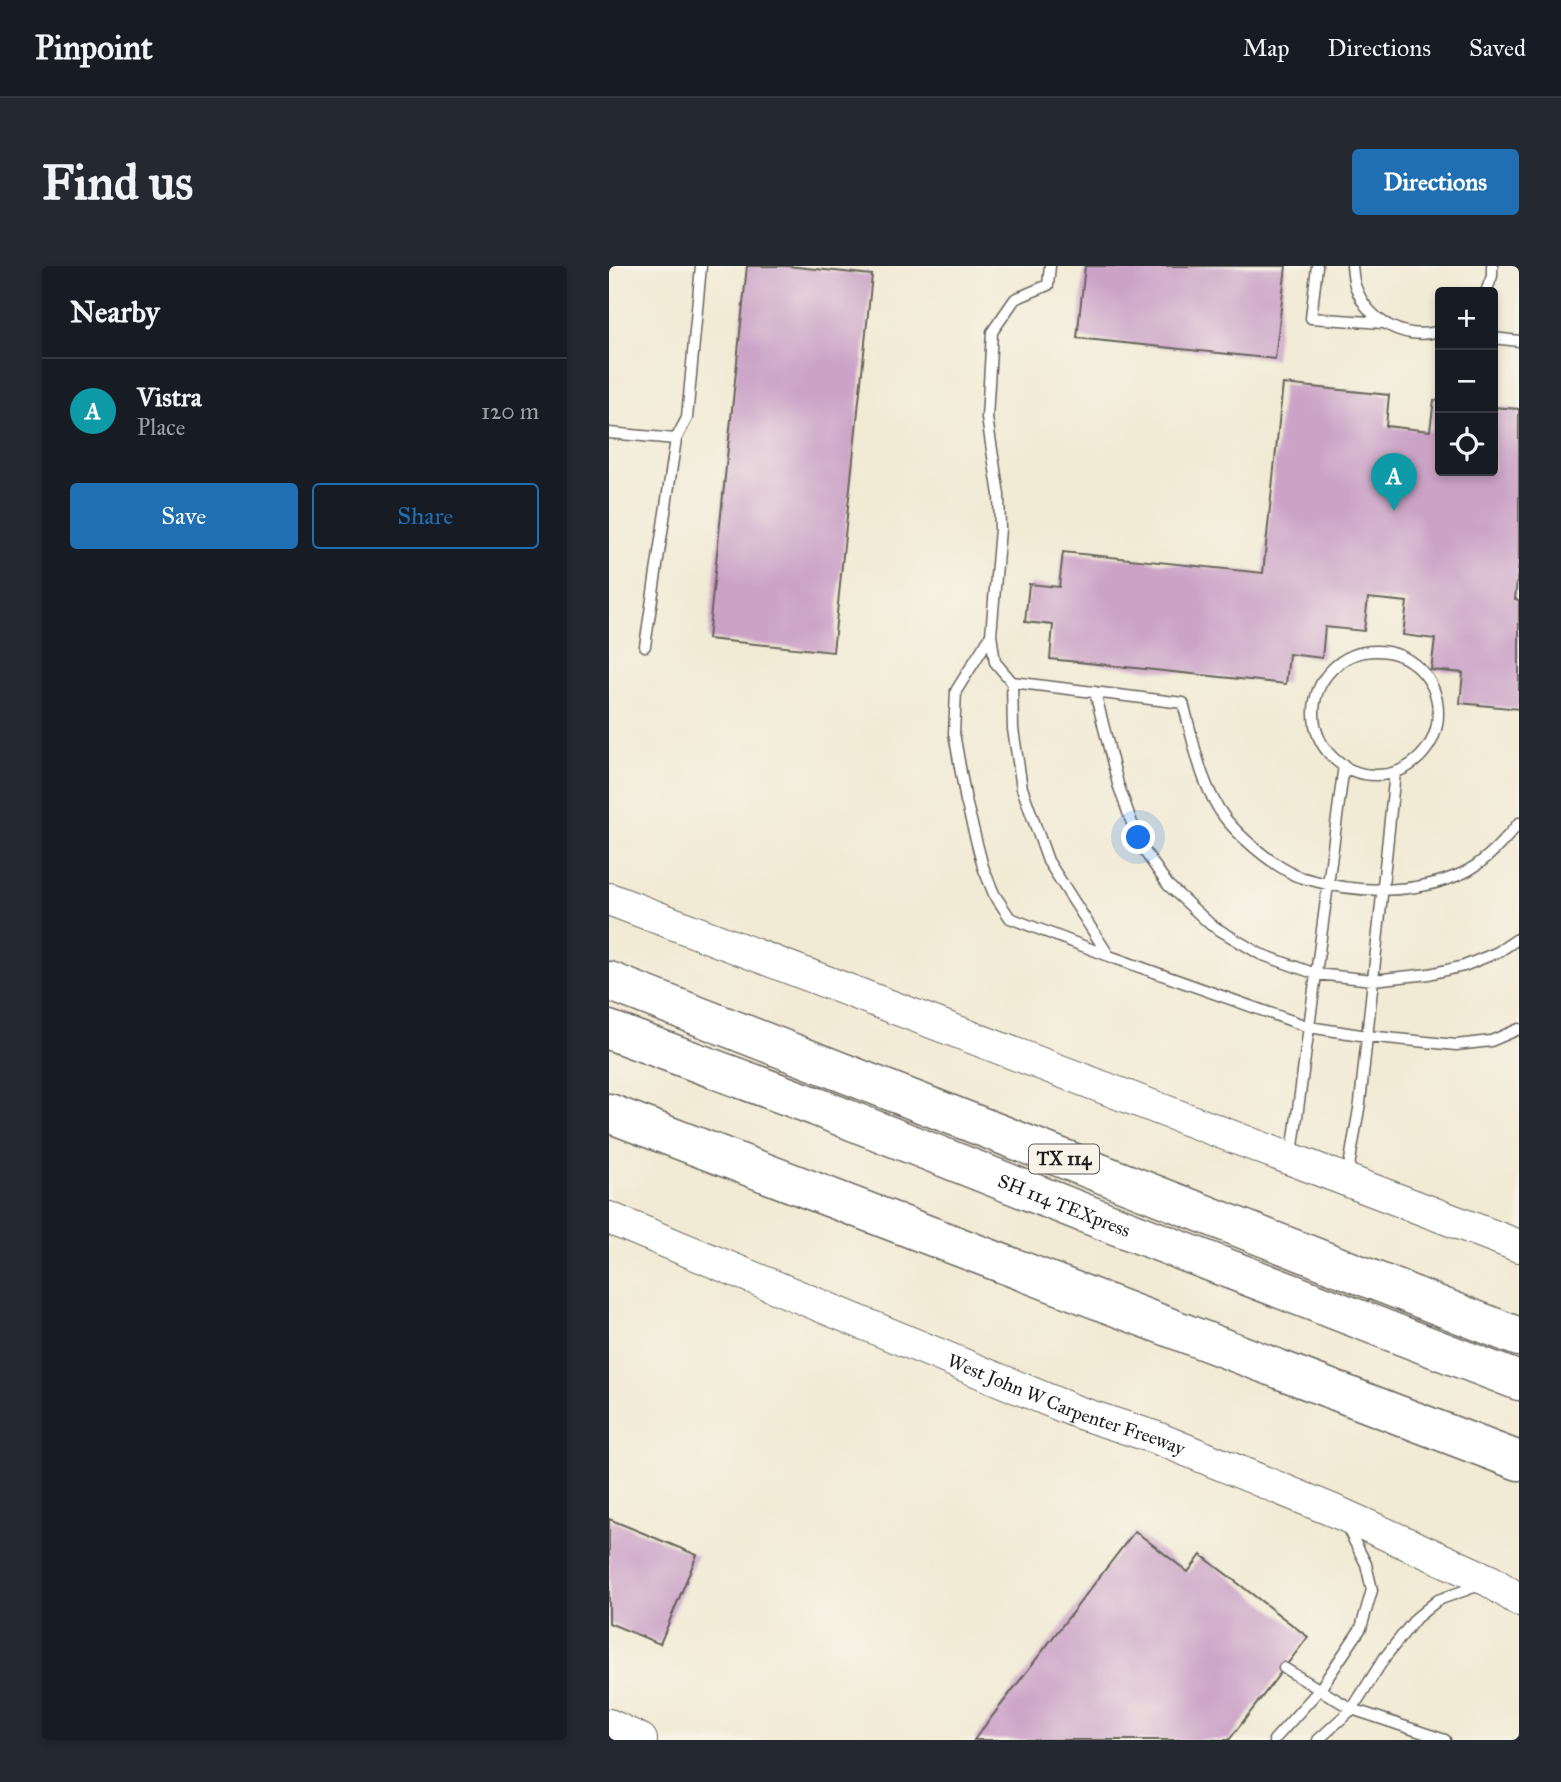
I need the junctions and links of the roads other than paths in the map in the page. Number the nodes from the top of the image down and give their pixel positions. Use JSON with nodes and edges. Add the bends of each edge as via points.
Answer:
{"nodes":[{"id":1,"x":701,"y":266,"type":"edge"},
{"id":2,"x":1050,"y":266,"type":"edge"},
{"id":3,"x":1317,"y":266,"type":"edge"},
{"id":4,"x":1352,"y":266,"type":"edge"},
{"id":5,"x":1492,"y":266,"type":"edge"},
{"id":6,"x":1488,"y":287,"type":"edge"},
{"id":7,"x":1383,"y":323,"type":"junction"},
{"id":8,"x":1435,"y":333,"type":"edge"},
{"id":9,"x":1498,"y":339,"type":"edge"},
{"id":10,"x":1519,"y":341,"type":"edge"},
{"id":11,"x":609,"y":433,"type":"edge"},
{"id":12,"x":676,"y":439,"type":"junction"},
{"id":13,"x":991,"y":635,"type":"junction"},
{"id":14,"x":645,"y":646,"type":"dead end"},
{"id":15,"x":1012,"y":682,"type":"junction"},
{"id":16,"x":1095,"y":692,"type":"junction"},
{"id":17,"x":1344,"y":765,"type":"junction"},
{"id":18,"x":1395,"y":772,"type":"junction"},
{"id":19,"x":1519,"y":823,"type":"edge"},
{"id":20,"x":1328,"y":885,"type":"junction"},
{"id":21,"x":1383,"y":890,"type":"junction"},
{"id":22,"x":609,"y":899,"type":"edge"},
{"id":23,"x":1519,"y":938,"type":"edge"},
{"id":24,"x":1109,"y":956,"type":"junction"},
{"id":25,"x":1316,"y":974,"type":"junction"},
{"id":26,"x":1373,"y":980,"type":"junction"},
{"id":27,"x":609,"y":981,"type":"edge"},
{"id":28,"x":609,"y":1013,"type":"edge"},
{"id":29,"x":1309,"y":1027,"type":"junction"},
{"id":30,"x":1519,"y":1029,"type":"edge"},
{"id":31,"x":609,"y":1030,"type":"edge"},
{"id":32,"x":1367,"y":1036,"type":"junction"},
{"id":33,"x":817,"y":1107,"type":"junction"},
{"id":34,"x":609,"y":1113,"type":"edge"},
{"id":35,"x":1291,"y":1160,"type":"junction"},
{"id":36,"x":1347,"y":1181,"type":"junction"},
{"id":37,"x":609,"y":1218,"type":"edge"},
{"id":38,"x":1519,"y":1246,"type":"edge"},
{"id":39,"x":1519,"y":1337,"type":"edge"},
{"id":40,"x":1519,"y":1381,"type":"edge"},
{"id":41,"x":1519,"y":1461,"type":"edge"},
{"id":42,"x":1339,"y":1513,"type":"junction"},
{"id":43,"x":1490,"y":1581,"type":"junction"},
{"id":44,"x":1519,"y":1600,"type":"edge"},
{"id":45,"x":1284,"y":1668,"type":"dead end"},
{"id":46,"x":1319,"y":1689,"type":"junction"},
{"id":47,"x":1352,"y":1709,"type":"junction"},
{"id":48,"x":609,"y":1725,"type":"edge"},
{"id":49,"x":641,"y":1740,"type":"edge"},
{"id":50,"x":1274,"y":1740,"type":"edge"},
{"id":51,"x":1318,"y":1740,"type":"edge"},
{"id":52,"x":1445,"y":1740,"type":"edge"}],
"edges":[{"from":1,"to":12,"type":"lane","via":[[687,418]]},
{"from":2,"to":13,"type":"lane","via":[[1048,285],[1015,299],[992,332],[987,418],[1000,528]]},
{"from":3,"to":7,"type":"lane","via":[[1311,318]]},
{"from":4,"to":7,"type":"lane","via":[[1355,286],[1366,307]]},
{"from":5,"to":6,"type":"lane"},
{"from":7,"to":8,"type":"lane","via":[[1404,332]]},
{"from":9,"to":10,"type":"lane"},
{"from":11,"to":12,"type":"lane"},
{"from":12,"to":14,"type":"lane"},
{"from":13,"to":15,"type":"lane","via":[[995,662]]},
{"from":13,"to":24,"type":"lane","via":[[956,691],[954,733],[983,867],[1010,918]]},
{"from":15,"to":16,"type":"lane"},
{"from":15,"to":24,"type":"lane","via":[[1021,788],[1048,861]]},
{"from":16,"to":20,"type":"lane","via":[[1183,703],[1207,789],[1226,819],[1256,849],[1292,874]]},
{"from":16,"to":25,"type":"lane","via":[[1118,784],[1139,843],[1168,885],[1211,925],[1260,954]]},
{"from":17,"to":18,"type":"lane","via":[[1374,775]]},
{"from":17,"to":18,"type":"lane","via":[[1323,746],[1315,727],[1319,688],[1347,659],[1366,652],[1387,652],[1406,658],[1423,671],[1439,709],[1428,748]]},
{"from":17,"to":20,"type":"lane"},
{"from":18,"to":21,"type":"lane"},
{"from":19,"to":21,"type":"lane","via":[[1502,844],[1465,872],[1430,884]]},
{"from":20,"to":21,"type":"lane"},
{"from":20,"to":25,"type":"lane"},
{"from":21,"to":26,"type":"lane"},
{"from":22,"to":35,"type":"main road"},
{"from":23,"to":26,"type":"lane","via":[[1464,966]]},
{"from":24,"to":29,"type":"lane"},
{"from":25,"to":26,"type":"lane"},
{"from":25,"to":29,"type":"lane"},
{"from":26,"to":32,"type":"lane"},
{"from":27,"to":39,"type":"highway","number":"TX 114"},
{"from":28,"to":33,"type":"highway"},
{"from":29,"to":32,"type":"lane"},
{"from":29,"to":35,"type":"lane"},
{"from":30,"to":32,"type":"lane","via":[[1492,1041],[1456,1045]]},
{"from":31,"to":33,"type":"highway","name":"SH 114 TEXpress"},
{"from":32,"to":36,"type":"lane"},
{"from":33,"to":40,"type":"highway","name":"SH 114 TEXpress"},
{"from":34,"to":41,"type":"highway"},
{"from":35,"to":36,"type":"main road"},
{"from":36,"to":38,"type":"main road"},
{"from":37,"to":42,"type":"main road","name":"West John W Carpenter Freeway","via":[[987,1376],[1157,1438]]},
{"from":42,"to":43,"type":"main road","name":"West John W Carpenter Freeway"},
{"from":42,"to":46,"type":"lane","via":[[1366,1564],[1372,1590],[1361,1628]]},
{"from":43,"to":44,"type":"main road","name":"West John W Carpenter Freeway"},
{"from":43,"to":47,"type":"lane","via":[[1438,1600],[1416,1618]]},
{"from":45,"to":46,"type":"lane"},
{"from":46,"to":47,"type":"lane"},
{"from":46,"to":50,"type":"lane"},
{"from":47,"to":51,"type":"lane"},
{"from":47,"to":52,"type":"lane"},
{"from":48,"to":49,"type":"main road"}]}
